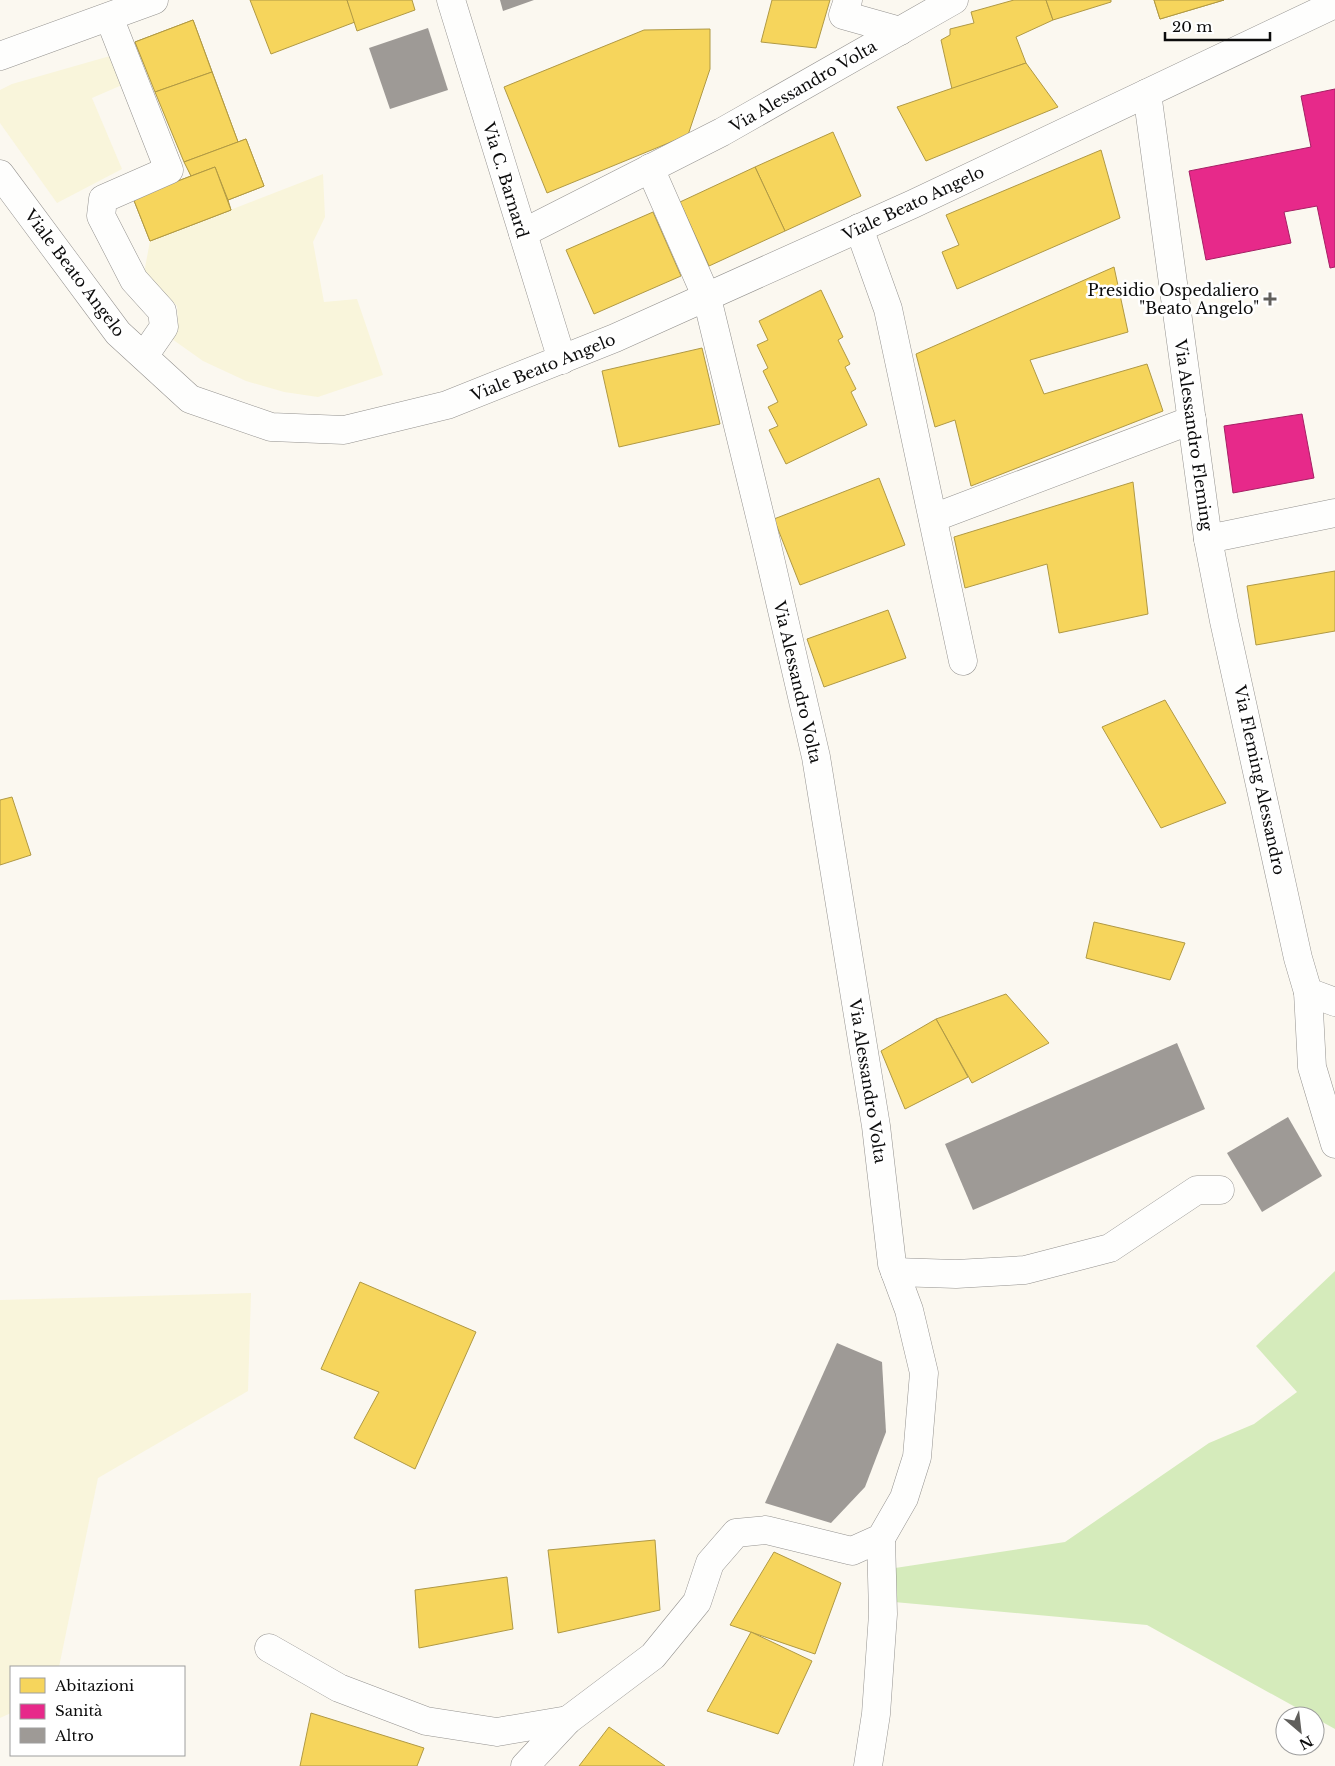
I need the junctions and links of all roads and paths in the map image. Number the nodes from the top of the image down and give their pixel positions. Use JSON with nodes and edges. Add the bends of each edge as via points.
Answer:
{"nodes":[{"id":1,"x":154,"y":0,"type":"edge"},
{"id":2,"x":451,"y":0,"type":"edge"},
{"id":3,"x":848,"y":0,"type":"edge"},
{"id":4,"x":954,"y":0,"type":"edge"},
{"id":5,"x":1335,"y":4,"type":"edge"},
{"id":6,"x":109,"y":17,"type":"junction"},
{"id":7,"x":900,"y":31,"type":"junction"},
{"id":8,"x":0,"y":56,"type":"edge"},
{"id":9,"x":1147,"y":93,"type":"junction"},
{"id":10,"x":650,"y":168,"type":"junction"},
{"id":11,"x":0,"y":174,"type":"edge"},
{"id":12,"x":859,"y":228,"type":"junction"},
{"id":13,"x":523,"y":233,"type":"junction"},
{"id":14,"x":706,"y":298,"type":"junction"},
{"id":15,"x":144,"y":356,"type":"junction"},
{"id":16,"x":562,"y":360,"type":"junction"},
{"id":17,"x":1192,"y":420,"type":"junction"},
{"id":18,"x":1335,"y":514,"type":"edge"},
{"id":19,"x":933,"y":518,"type":"junction"},
{"id":20,"x":1208,"y":540,"type":"junction"},
{"id":21,"x":963,"y":661,"type":"dead end"},
{"id":22,"x":1308,"y":992,"type":"junction"},
{"id":23,"x":1335,"y":1002,"type":"edge"},
{"id":24,"x":1335,"y":1144,"type":"edge"},
{"id":25,"x":1220,"y":1190,"type":"dead end"},
{"id":26,"x":895,"y":1272,"type":"junction"},
{"id":27,"x":881,"y":1538,"type":"junction"},
{"id":28,"x":269,"y":1648,"type":"dead end"},
{"id":29,"x":568,"y":1720,"type":"junction"},
{"id":30,"x":525,"y":1766,"type":"edge"},
{"id":31,"x":868,"y":1766,"type":"edge"}],
"edges":[{"from":1,"to":6,"type":"street"},
{"from":2,"to":13,"type":"street","name":"Via C. Barnard"},
{"from":3,"to":7,"type":"street","via":[[843,15]]},
{"from":4,"to":7,"type":"street","name":"Via Alessandro Volta"},
{"from":5,"to":9,"type":"street","name":"Viale Beato Angelo"},
{"from":6,"to":8,"type":"street"},
{"from":6,"to":15,"type":"street","via":[[169,170],[102,198],[101,216],[134,280],[162,311],[164,327]]},
{"from":7,"to":10,"type":"street","name":"Via Alessandro Volta","via":[[722,132]]},
{"from":9,"to":12,"type":"street","name":"Viale Beato Angelo"},
{"from":9,"to":17,"type":"street","name":"Via Alessandro Fleming"},
{"from":10,"to":13,"type":"street","name":"Via Alessandro Volta"},
{"from":10,"to":14,"type":"street","name":"Via Alessandro Volta"},
{"from":11,"to":15,"type":"street","name":"Viale Beato Angelo","via":[[118,333]]},
{"from":12,"to":14,"type":"street","name":"Viale Beato Angelo"},
{"from":12,"to":19,"type":"street","via":[[888,309]]},
{"from":13,"to":16,"type":"street","name":"Via C. Barnard"},
{"from":14,"to":16,"type":"street","name":"Viale Beato Angelo"},
{"from":14,"to":26,"type":"street","name":"Via Alessandro Volta","via":[[816,757],[876,1126]]},
{"from":15,"to":16,"type":"street","name":"Viale Beato Angelo","via":[[190,399],[271,427],[344,430],[447,405]]},
{"from":17,"to":19,"type":"street"},
{"from":17,"to":20,"type":"street","name":"Via Alessandro Fleming"},
{"from":18,"to":20,"type":"street"},
{"from":19,"to":21,"type":"street"},
{"from":20,"to":22,"type":"street","name":"Via Fleming Alessandro"},
{"from":22,"to":23,"type":"street"},
{"from":22,"to":24,"type":"street","name":"Via Fleming Alessandro","via":[[1312,1067]]},
{"from":25,"to":26,"type":"street","via":[[1197,1190],[1110,1248],[1025,1270],[956,1274]]},
{"from":26,"to":27,"type":"street","name":"Via Alessandro Volta","via":[[909,1310],[924,1373],[917,1457],[904,1498]]},
{"from":27,"to":29,"type":"street","via":[[852,1551],[766,1530],[736,1534],[710,1563],[698,1602],[653,1656]]},
{"from":27,"to":31,"type":"street","via":[[883,1614],[876,1714]]},
{"from":28,"to":29,"type":"street","via":[[339,1688],[426,1721],[496,1732]]},
{"from":29,"to":30,"type":"street"}]}
